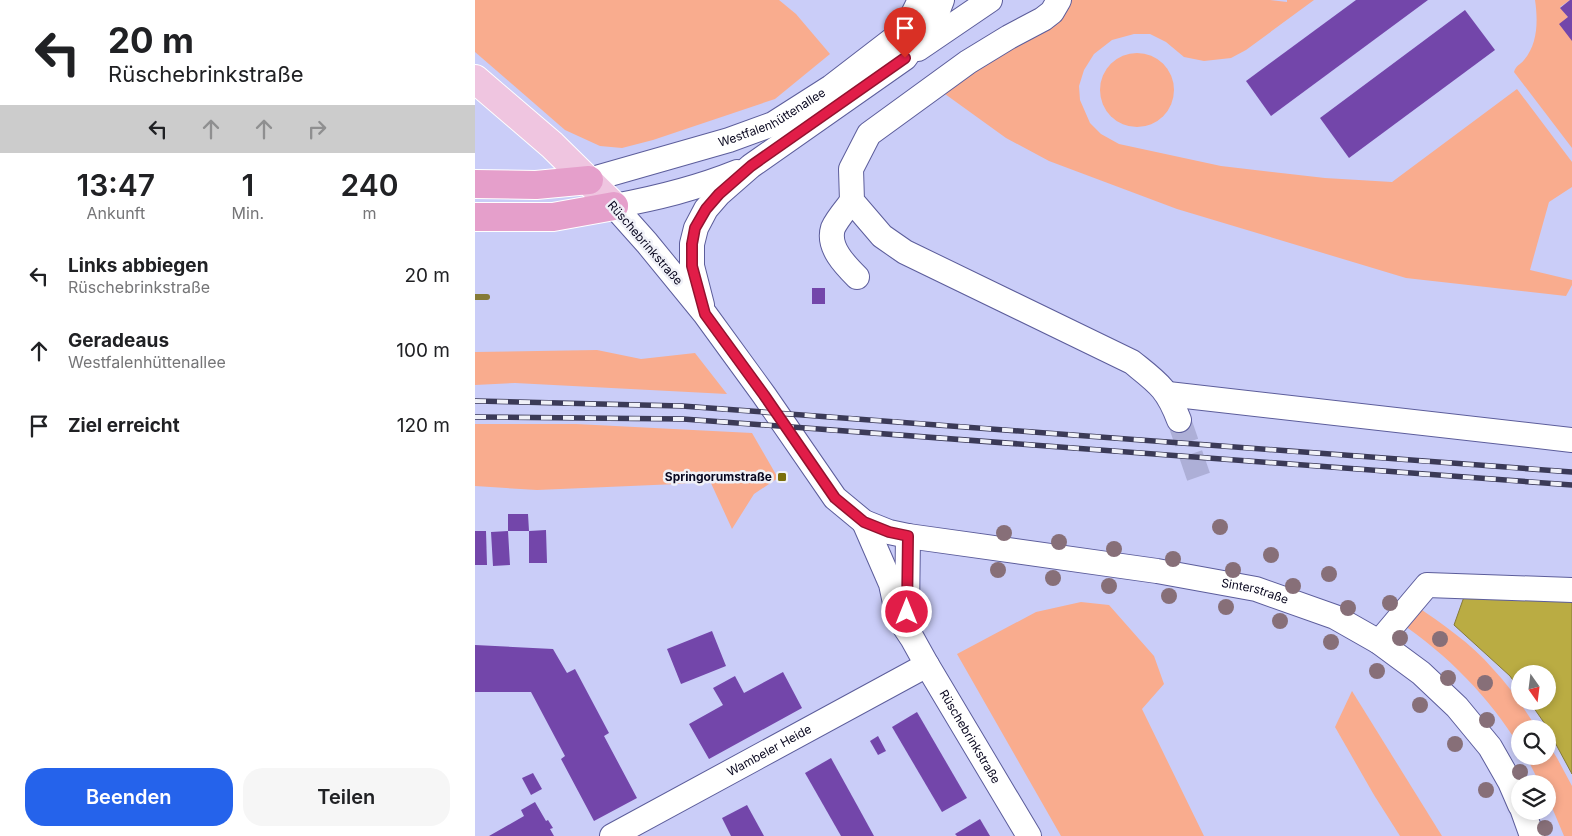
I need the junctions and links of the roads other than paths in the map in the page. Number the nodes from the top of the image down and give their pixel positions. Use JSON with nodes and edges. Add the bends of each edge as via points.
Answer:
{"nodes":[{"id":1,"x":920,"y":0,"type":"edge"},
{"id":2,"x":942,"y":0,"type":"edge"},
{"id":3,"x":990,"y":0,"type":"edge"},
{"id":4,"x":1040,"y":0,"type":"edge"},
{"id":5,"x":1059,"y":0,"type":"edge"},
{"id":6,"x":1009,"y":36,"type":"junction"},
{"id":7,"x":905,"y":58,"type":"junction"},
{"id":8,"x":475,"y":79,"type":"edge"},
{"id":9,"x":751,"y":166,"type":"junction"},
{"id":10,"x":589,"y":180,"type":"junction"},
{"id":11,"x":475,"y":184,"type":"edge"},
{"id":12,"x":852,"y":201,"type":"junction"},
{"id":13,"x":614,"y":206,"type":"junction"},
{"id":14,"x":475,"y":217,"type":"edge"},
{"id":15,"x":857,"y":277,"type":"dead end"},
{"id":16,"x":705,"y":314,"type":"junction"},
{"id":17,"x":1168,"y":394,"type":"junction"},
{"id":18,"x":1179,"y":420,"type":"tunnel mouth"},
{"id":19,"x":1572,"y":440,"type":"edge"},
{"id":20,"x":864,"y":522,"type":"junction"},
{"id":21,"x":908,"y":536,"type":"junction"},
{"id":22,"x":1572,"y":590,"type":"edge"},
{"id":23,"x":912,"y":638,"type":"junction"},
{"id":24,"x":1379,"y":642,"type":"junction"},
{"id":25,"x":927,"y":665,"type":"junction"},
{"id":26,"x":1511,"y":784,"type":"edge"},
{"id":27,"x":1526,"y":820,"type":"edge"},
{"id":28,"x":612,"y":836,"type":"edge"},
{"id":29,"x":1029,"y":836,"type":"edge"},
{"id":30,"x":1532,"y":836,"type":"edge"}],
"edges":[{"from":1,"to":10,"type":"street","name":"Westfalenhüttenallee","via":[[896,37],[831,87],[773,124]]},
{"from":2,"to":7,"type":"street","name":"Westfalenhüttenallee","via":[[937,13]]},
{"from":3,"to":7,"type":"street"},
{"from":4,"to":6,"type":"street","via":[[1027,22]]},
{"from":5,"to":6,"type":"street","via":[[1043,19]]},
{"from":6,"to":12,"type":"street","via":[[869,134],[851,169]]},
{"from":7,"to":9,"type":"street","name":"Westfalenhüttenallee"},
{"from":8,"to":10,"type":"main road","name":"Rüschebrinkstraße"},
{"from":9,"to":13,"type":"street","name":"Westfalenhüttenallee","via":[[661,198]]},
{"from":9,"to":16,"type":"street","name":"Westfalenhüttenallee","via":[[719,194],[695,228],[692,266]]},
{"from":10,"to":11,"type":"highway","via":[[536,185]]},
{"from":10,"to":13,"type":"main road","name":"Rüschebrinkstraße"},
{"from":12,"to":15,"type":"street","via":[[833,229],[833,243],[841,260]]},
{"from":12,"to":17,"type":"street","via":[[882,236],[905,252],[1132,362]]},
{"from":13,"to":14,"type":"highway","via":[[553,217]]},
{"from":13,"to":16,"type":"street","name":"Rüschebrinkstraße"},
{"from":16,"to":20,"type":"street","name":"Rüschebrinkstraße","via":[[827,488]]},
{"from":17,"to":18,"type":"street"},
{"from":17,"to":19,"type":"street"},
{"from":20,"to":21,"type":"street","name":"Rüschebrinkstraße"},
{"from":20,"to":23,"type":"street","name":"Rüschebrinkstraße","via":[[891,584],[898,617]]},
{"from":21,"to":23,"type":"street","name":"Rüschebrinkstraße","via":[[907,612]]},
{"from":21,"to":24,"type":"street","name":"Sinterstraße","via":[[1157,571],[1256,590],[1335,617]]},
{"from":22,"to":24,"type":"street","via":[[1427,585]]},
{"from":23,"to":25,"type":"street","name":"Rüschebrinkstraße"},
{"from":24,"to":26,"type":"street","name":"Sinterstraße","via":[[1421,673],[1457,707],[1490,748]]},
{"from":25,"to":28,"type":"street","name":"Wambeler Heide"},
{"from":25,"to":29,"type":"street","name":"Rüschebrinkstraße"},
{"from":27,"to":30,"type":"street"}]}
